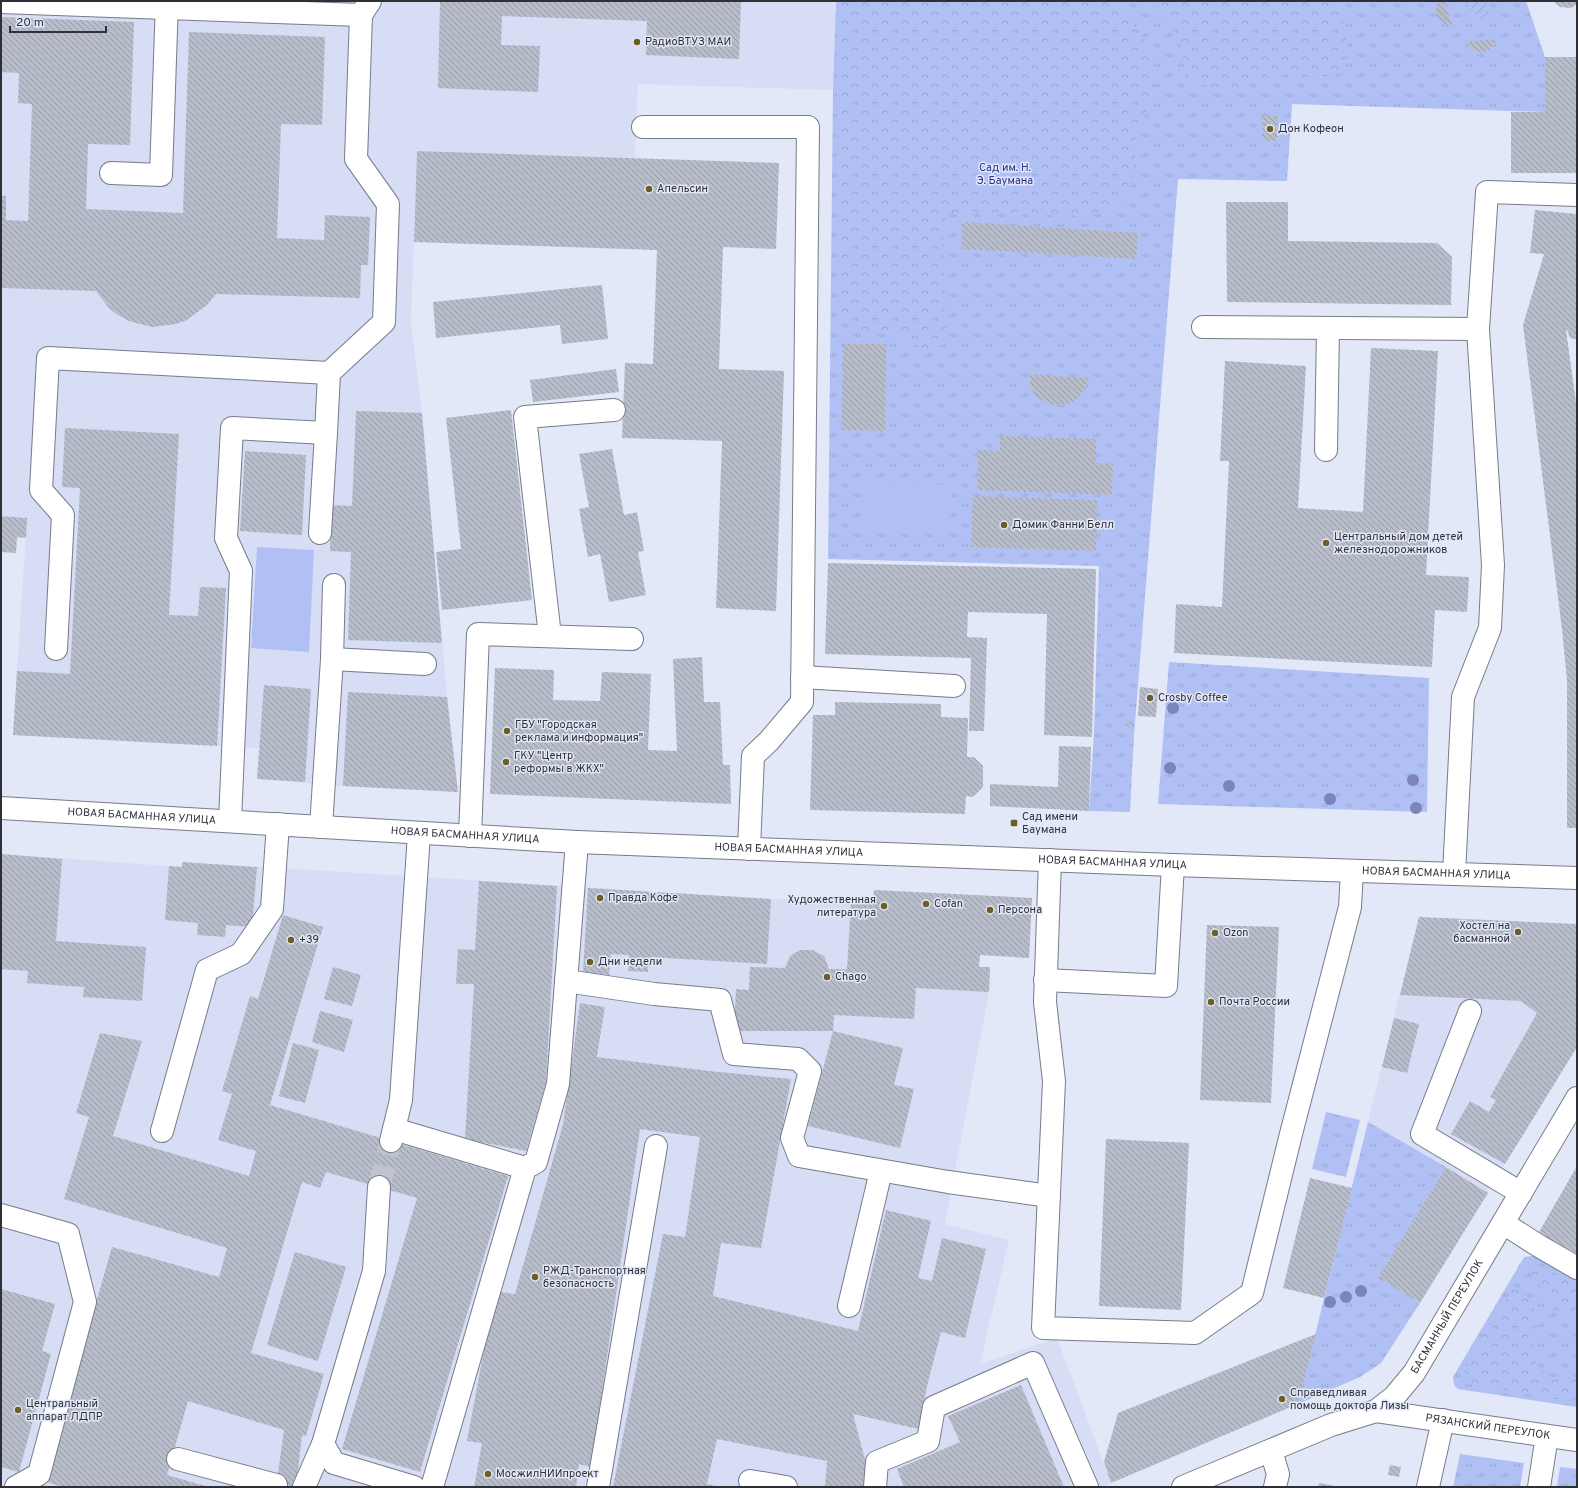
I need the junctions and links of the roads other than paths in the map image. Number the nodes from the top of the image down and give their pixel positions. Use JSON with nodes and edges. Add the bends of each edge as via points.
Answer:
{"nodes":[{"id":1,"x":1,"y":2,"type":"edge"},
{"id":2,"x":167,"y":4,"type":"edge"},
{"id":3,"x":365,"y":8,"type":"edge"},
{"id":4,"x":643,"y":127,"type":"dead end"},
{"id":5,"x":111,"y":173,"type":"dead end"},
{"id":6,"x":1577,"y":194,"type":"edge"},
{"id":7,"x":1203,"y":327,"type":"dead end"},
{"id":8,"x":1328,"y":328,"type":"junction"},
{"id":9,"x":1478,"y":329,"type":"junction"},
{"id":10,"x":329,"y":373,"type":"junction"},
{"id":11,"x":614,"y":410,"type":"dead end"},
{"id":12,"x":326,"y":434,"type":"junction"},
{"id":13,"x":1326,"y":450,"type":"dead end"},
{"id":14,"x":320,"y":533,"type":"dead end"},
{"id":15,"x":334,"y":585,"type":"dead end"},
{"id":16,"x":550,"y":636,"type":"junction"},
{"id":17,"x":632,"y":639,"type":"dead end"},
{"id":18,"x":56,"y":649,"type":"dead end"},
{"id":19,"x":332,"y":659,"type":"junction"},
{"id":20,"x":425,"y":664,"type":"dead end"},
{"id":21,"x":802,"y":677,"type":"junction"},
{"id":22,"x":954,"y":686,"type":"dead end"},
{"id":23,"x":1,"y":808,"type":"edge"},
{"id":24,"x":230,"y":821,"type":"junction"},
{"id":25,"x":278,"y":824,"type":"junction"},
{"id":26,"x":322,"y":827,"type":"junction"},
{"id":27,"x":419,"y":834,"type":"junction"},
{"id":28,"x":470,"y":836,"type":"junction"},
{"id":29,"x":577,"y":842,"type":"junction"},
{"id":30,"x":749,"y":848,"type":"junction"},
{"id":31,"x":1050,"y":860,"type":"junction"},
{"id":32,"x":1173,"y":865,"type":"junction"},
{"id":33,"x":1352,"y":871,"type":"junction"},
{"id":34,"x":1454,"y":874,"type":"junction"},
{"id":35,"x":1577,"y":878,"type":"edge"},
{"id":36,"x":1045,"y":980,"type":"junction"},
{"id":37,"x":566,"y":981,"type":"junction"},
{"id":38,"x":1470,"y":1011,"type":"dead end"},
{"id":39,"x":1577,"y":1098,"type":"edge"},
{"id":40,"x":162,"y":1131,"type":"dead end"},
{"id":41,"x":656,"y":1146,"type":"dead end"},
{"id":42,"x":525,"y":1168,"type":"junction"},
{"id":43,"x":882,"y":1171,"type":"junction"},
{"id":44,"x":379,"y":1187,"type":"tunnel mouth"},
{"id":45,"x":1521,"y":1193,"type":"junction"},
{"id":46,"x":1050,"y":1196,"type":"junction"},
{"id":47,"x":1,"y":1215,"type":"edge"},
{"id":48,"x":1503,"y":1223,"type":"junction"},
{"id":49,"x":1577,"y":1268,"type":"edge"},
{"id":50,"x":849,"y":1306,"type":"dead end"},
{"id":51,"x":1376,"y":1411,"type":"junction"},
{"id":52,"x":1443,"y":1420,"type":"junction"},
{"id":53,"x":1547,"y":1436,"type":"junction"},
{"id":54,"x":1577,"y":1440,"type":"edge"},
{"id":55,"x":323,"y":1444,"type":"junction"},
{"id":56,"x":1271,"y":1451,"type":"junction"},
{"id":57,"x":178,"y":1459,"type":"dead end"},
{"id":58,"x":750,"y":1482,"type":"dead end"},
{"id":59,"x":276,"y":1485,"type":"dead end"},
{"id":60,"x":16,"y":1487,"type":"edge"},
{"id":61,"x":304,"y":1487,"type":"edge"},
{"id":62,"x":414,"y":1487,"type":"edge"},
{"id":63,"x":432,"y":1487,"type":"edge"},
{"id":64,"x":598,"y":1487,"type":"edge"},
{"id":65,"x":786,"y":1487,"type":"edge"},
{"id":66,"x":875,"y":1487,"type":"edge"},
{"id":67,"x":1087,"y":1487,"type":"edge"},
{"id":68,"x":1183,"y":1487,"type":"edge"},
{"id":69,"x":1275,"y":1487,"type":"edge"},
{"id":70,"x":1428,"y":1487,"type":"edge"},
{"id":71,"x":1540,"y":1487,"type":"edge"}],
"edges":[{"from":1,"to":2,"type":"main road"},
{"from":2,"to":3,"type":"main road"},
{"from":2,"to":5,"type":"main road","via":[[161,175]]},
{"from":3,"to":10,"type":"main road","via":[[356,159],[388,204],[384,322]]},
{"from":4,"to":21,"type":"main road","via":[[808,127]]},
{"from":6,"to":9,"type":"main road","via":[[1487,192]]},
{"from":7,"to":8,"type":"main road"},
{"from":8,"to":9,"type":"main road"},
{"from":8,"to":13,"type":"main road"},
{"from":9,"to":34,"type":"main road","via":[[1493,565],[1492,596],[1490,628],[1463,697]]},
{"from":10,"to":12,"type":"main road"},
{"from":10,"to":18,"type":"main road","via":[[48,358],[41,490],[63,515]]},
{"from":11,"to":16,"type":"main road","via":[[525,417]]},
{"from":12,"to":14,"type":"main road"},
{"from":12,"to":24,"type":"main road","via":[[232,428],[226,538],[241,571]]},
{"from":15,"to":19,"type":"main road"},
{"from":16,"to":17,"type":"main road"},
{"from":16,"to":28,"type":"main road","via":[[478,634]]},
{"from":19,"to":20,"type":"main road"},
{"from":19,"to":26,"type":"main road"},
{"from":21,"to":22,"type":"main road"},
{"from":21,"to":30,"type":"main road","via":[[802,702],[753,756]]},
{"from":23,"to":24,"type":"main road","name":"НОВАЯ БАСМАННАЯ УЛИЦА"},
{"from":24,"to":25,"type":"main road","name":"НОВАЯ БАСМАННАЯ УЛИЦА"},
{"from":25,"to":26,"type":"main road","name":"НОВАЯ БАСМАННАЯ УЛИЦА"},
{"from":25,"to":40,"type":"main road","via":[[272,908],[242,954],[207,970]]},
{"from":26,"to":27,"type":"main road","name":"НОВАЯ БАСМАННАЯ УЛИЦА"},
{"from":27,"to":28,"type":"main road","name":"НОВАЯ БАСМАННАЯ УЛИЦА"},
{"from":27,"to":42,"type":"main road","via":[[401,1100],[392,1135]]},
{"from":28,"to":29,"type":"main road","name":"НОВАЯ БАСМАННАЯ УЛИЦА"},
{"from":29,"to":30,"type":"main road","name":"НОВАЯ БАСМАННАЯ УЛИЦА"},
{"from":29,"to":37,"type":"main road"},
{"from":30,"to":31,"type":"main road","name":"НОВАЯ БАСМАННАЯ УЛИЦА"},
{"from":31,"to":32,"type":"main road","name":"НОВАЯ БАСМАННАЯ УЛИЦА"},
{"from":31,"to":36,"type":"main road"},
{"from":32,"to":33,"type":"main road","name":"НОВАЯ БАСМАННАЯ УЛИЦА"},
{"from":32,"to":36,"type":"main road","via":[[1166,986]]},
{"from":33,"to":34,"type":"main road","name":"НОВАЯ БАСМАННАЯ УЛИЦА"},
{"from":33,"to":46,"type":"main road","via":[[1350,907],[1252,1293],[1195,1333],[1043,1328]]},
{"from":34,"to":35,"type":"main road","name":"НОВАЯ БАСМАННАЯ УЛИЦА"},
{"from":36,"to":46,"type":"main road","via":[[1054,1081]]},
{"from":37,"to":42,"type":"main road","via":[[558,1084],[536,1162]]},
{"from":37,"to":43,"type":"main road","via":[[654,994],[720,1000],[734,1054],[798,1059],[810,1071],[792,1138],[799,1156]]},
{"from":38,"to":45,"type":"main road","via":[[1422,1134]]},
{"from":39,"to":45,"type":"main road","name":"БАСМАННЫЙ ПЕРЕУЛОК"},
{"from":41,"to":64,"type":"main road"},
{"from":42,"to":63,"type":"main road"},
{"from":43,"to":46,"type":"main road"},
{"from":43,"to":50,"type":"main road"},
{"from":44,"to":55,"type":"main road","via":[[374,1270]]},
{"from":45,"to":48,"type":"main road","name":"БАСМАННЫЙ ПЕРЕУЛОК"},
{"from":47,"to":60,"type":"main road","via":[[68,1234],[85,1302],[39,1474]]},
{"from":48,"to":49,"type":"main road"},
{"from":48,"to":51,"type":"main road","name":"БАСМАННЫЙ ПЕРЕУЛОК","via":[[1414,1373],[1394,1397]]},
{"from":51,"to":52,"type":"main road","name":"РЯЗАНСКИЙ ПЕРЕУЛОК"},
{"from":51,"to":56,"type":"main road","name":"БАСМАННЫЙ ПЕРЕУЛОК","via":[[1331,1426]]},
{"from":52,"to":53,"type":"main road","name":"РЯЗАНСКИЙ ПЕРЕУЛОК"},
{"from":52,"to":70,"type":"main road"},
{"from":53,"to":54,"type":"main road","name":"РЯЗАНСКИЙ ПЕРЕУЛОК"},
{"from":53,"to":71,"type":"main road"},
{"from":55,"to":61,"type":"main road"},
{"from":55,"to":62,"type":"main road","via":[[334,1463]]},
{"from":56,"to":68,"type":"main road","name":"БАСМАННЫЙ ПЕРЕУЛОК"},
{"from":56,"to":69,"type":"main road","via":[[1278,1474]]},
{"from":57,"to":59,"type":"main road"},
{"from":58,"to":65,"type":"main road"},
{"from":66,"to":67,"type":"main road","via":[[877,1462],[928,1441],[934,1407],[1033,1363]]}]}
